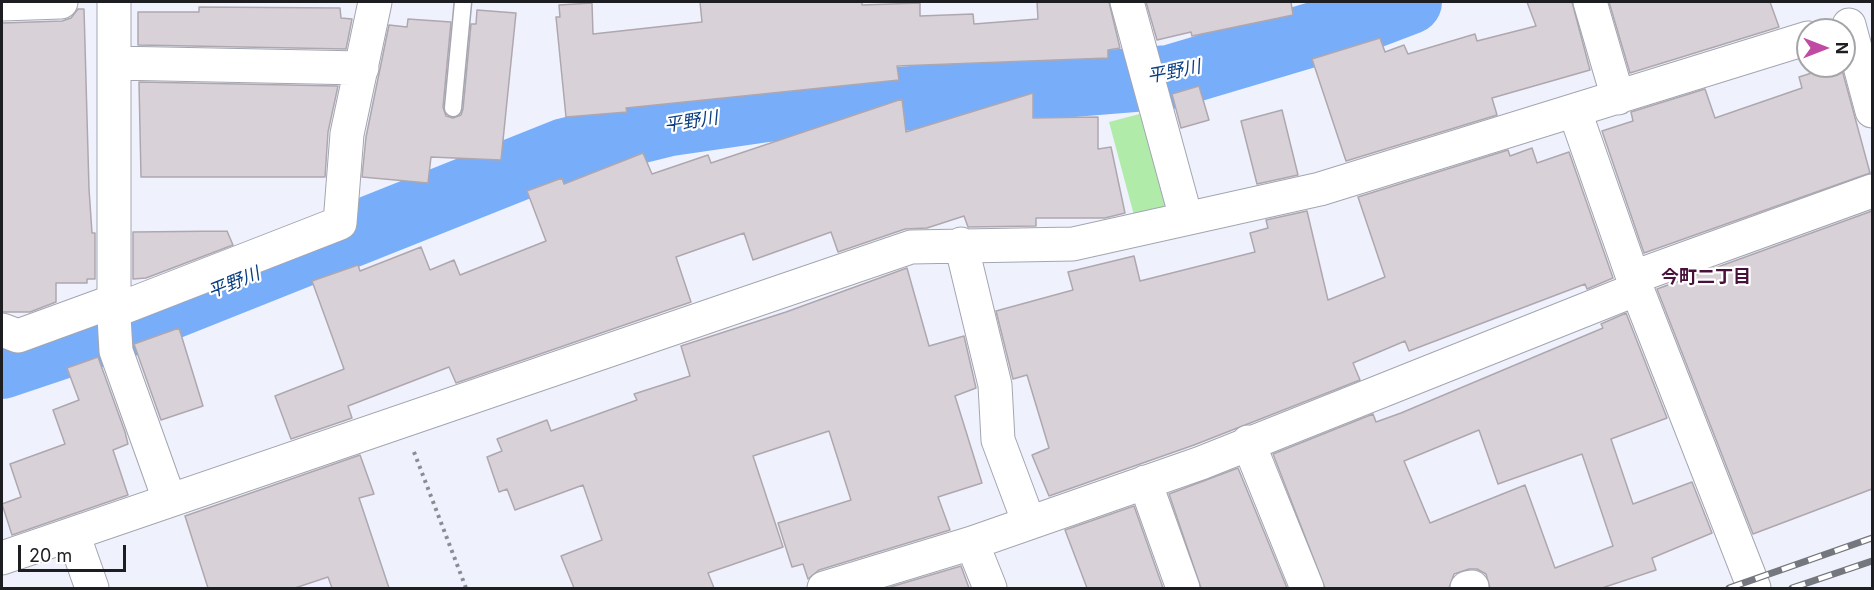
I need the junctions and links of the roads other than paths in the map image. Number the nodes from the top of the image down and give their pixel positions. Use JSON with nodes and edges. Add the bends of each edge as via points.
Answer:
{"nodes":[{"id":1,"x":61,"y":2,"type":"edge"},
{"id":2,"x":114,"y":2,"type":"edge"},
{"id":3,"x":375,"y":2,"type":"edge"},
{"id":4,"x":463,"y":2,"type":"edge"},
{"id":5,"x":1127,"y":2,"type":"edge"},
{"id":6,"x":1590,"y":2,"type":"edge"},
{"id":7,"x":2,"y":4,"type":"edge"},
{"id":8,"x":1796,"y":42,"type":"edge"},
{"id":9,"x":1856,"y":45,"type":"edge"},
{"id":10,"x":114,"y":63,"type":"junction"},
{"id":11,"x":362,"y":68,"type":"junction"},
{"id":12,"x":1618,"y":98,"type":"junction"},
{"id":13,"x":453,"y":108,"type":"dead end"},
{"id":14,"x":1872,"y":111,"type":"edge"},
{"id":15,"x":1575,"y":112,"type":"junction"},
{"id":16,"x":1872,"y":191,"type":"edge"},
{"id":17,"x":1186,"y":218,"type":"junction"},
{"id":18,"x":961,"y":244,"type":"junction"},
{"id":19,"x":1635,"y":283,"type":"junction"},
{"id":20,"x":114,"y":318,"type":"junction"},
{"id":21,"x":2,"y":330,"type":"edge"},
{"id":22,"x":1248,"y":442,"type":"junction"},
{"id":23,"x":1145,"y":482,"type":"junction"},
{"id":24,"x":169,"y":500,"type":"junction"},
{"id":25,"x":1029,"y":523,"type":"junction"},
{"id":26,"x":73,"y":534,"type":"junction"},
{"id":27,"x":972,"y":543,"type":"junction"},
{"id":28,"x":2,"y":558,"type":"edge"},
{"id":29,"x":92,"y":588,"type":"edge"},
{"id":30,"x":824,"y":588,"type":"edge"},
{"id":31,"x":990,"y":588,"type":"edge"},
{"id":32,"x":1183,"y":588,"type":"edge"},
{"id":33,"x":1307,"y":588,"type":"edge"},
{"id":34,"x":1754,"y":588,"type":"edge"}],
"edges":[{"from":1,"to":7,"type":"street"},
{"from":2,"to":10,"type":"street"},
{"from":3,"to":11,"type":"street"},
{"from":4,"to":13,"type":"lane"},
{"from":5,"to":17,"type":"street"},
{"from":6,"to":12,"type":"street"},
{"from":8,"to":12,"type":"street"},
{"from":9,"to":14,"type":"street"},
{"from":10,"to":11,"type":"street"},
{"from":10,"to":20,"type":"street"},
{"from":11,"to":20,"type":"street","via":[[347,134],[340,223]]},
{"from":12,"to":15,"type":"street"},
{"from":15,"to":17,"type":"street","via":[[1320,189]]},
{"from":15,"to":19,"type":"street"},
{"from":16,"to":19,"type":"street"},
{"from":17,"to":18,"type":"street","via":[[1073,244]]},
{"from":18,"to":24,"type":"street","via":[[911,247]]},
{"from":18,"to":25,"type":"street","via":[[994,385],[998,440]]},
{"from":19,"to":22,"type":"street"},
{"from":19,"to":34,"type":"street"},
{"from":20,"to":21,"type":"street","via":[[18,336]]},
{"from":20,"to":24,"type":"street"},
{"from":22,"to":23,"type":"street"},
{"from":22,"to":33,"type":"street"},
{"from":23,"to":25,"type":"street"},
{"from":23,"to":32,"type":"street"},
{"from":24,"to":26,"type":"street"},
{"from":25,"to":27,"type":"street"},
{"from":26,"to":28,"type":"street"},
{"from":26,"to":29,"type":"street"},
{"from":27,"to":30,"type":"street"},
{"from":27,"to":31,"type":"street"}]}
